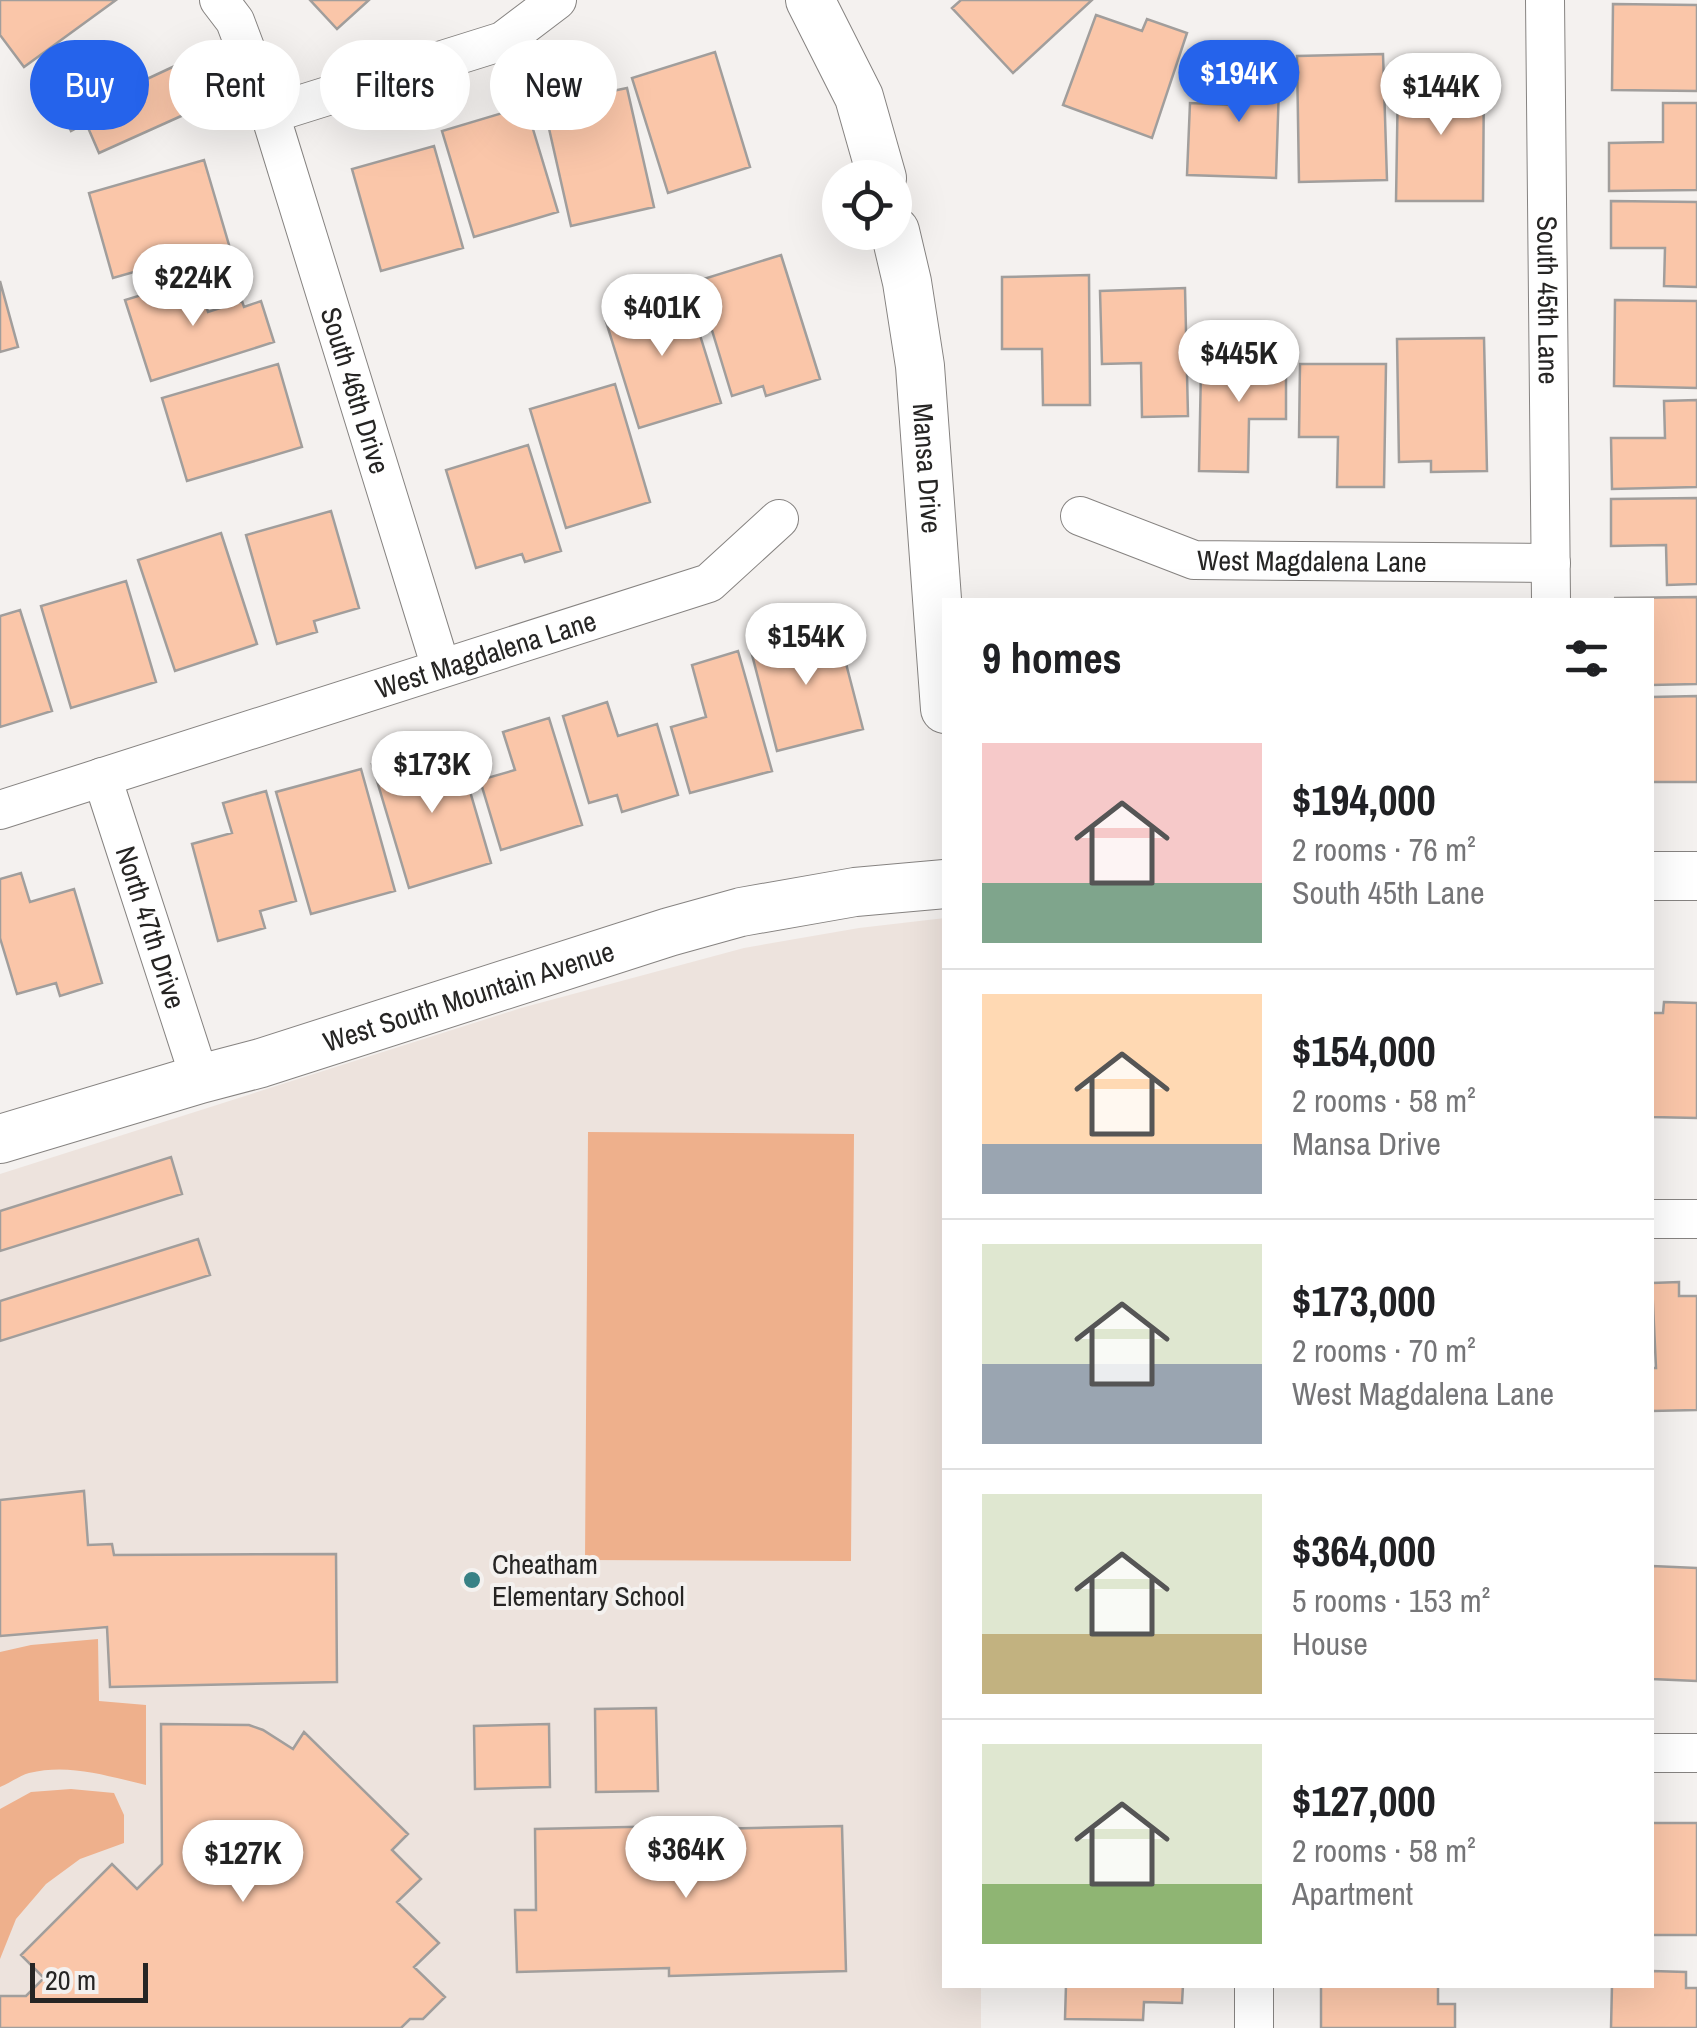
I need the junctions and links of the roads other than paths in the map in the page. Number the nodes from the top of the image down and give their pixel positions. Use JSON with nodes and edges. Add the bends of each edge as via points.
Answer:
{"nodes":[{"id":1,"x":219,"y":0,"type":"edge"},
{"id":2,"x":557,"y":0,"type":"edge"},
{"id":3,"x":810,"y":0,"type":"edge"},
{"id":4,"x":1546,"y":0,"type":"edge"},
{"id":5,"x":242,"y":40,"type":"edge"},
{"id":6,"x":300,"y":105,"type":"edge"},
{"id":7,"x":275,"y":130,"type":"edge"},
{"id":8,"x":877,"y":160,"type":"edge"},
{"id":9,"x":899,"y":250,"type":"edge"},
{"id":10,"x":1080,"y":516,"type":"dead end"},
{"id":11,"x":780,"y":519,"type":"dead end"},
{"id":12,"x":1551,"y":582,"type":"edge"},
{"id":13,"x":441,"y":668,"type":"junction"},
{"id":14,"x":942,"y":668,"type":"edge"},
{"id":15,"x":102,"y":777,"type":"junction"},
{"id":16,"x":0,"y":810,"type":"edge"},
{"id":17,"x":1654,"y":876,"type":"edge"},
{"id":18,"x":1697,"y":876,"type":"edge"},
{"id":19,"x":942,"y":884,"type":"edge"},
{"id":20,"x":200,"y":1079,"type":"junction"},
{"id":21,"x":0,"y":1139,"type":"edge"},
{"id":22,"x":1654,"y":1219,"type":"edge"},
{"id":23,"x":1697,"y":1219,"type":"edge"},
{"id":24,"x":1697,"y":1753,"type":"edge"},
{"id":25,"x":1654,"y":1754,"type":"edge"},
{"id":26,"x":1254,"y":1988,"type":"edge"},
{"id":27,"x":1254,"y":2028,"type":"edge"}],
"edges":[{"from":1,"to":5,"type":"street","name":"South 46th Drive"},
{"from":2,"to":6,"type":"street","via":[[503,41]]},
{"from":3,"to":8,"type":"street","via":[[859,97]]},
{"from":4,"to":12,"type":"street","name":"South 45th Lane"},
{"from":7,"to":13,"type":"street","name":"South 46th Drive"},
{"from":9,"to":14,"type":"street","name":"Mansa Drive","via":[[920,366]]},
{"from":10,"to":12,"type":"street","name":"West Magdalena Lane","via":[[1194,560]]},
{"from":11,"to":13,"type":"street","name":"West Magdalena Lane","via":[[709,584]]},
{"from":13,"to":15,"type":"street","name":"West Magdalena Lane"},
{"from":15,"to":16,"type":"street","name":"West Magdalena Lane"},
{"from":15,"to":20,"type":"street","name":"North 47th Drive"},
{"from":17,"to":18,"type":"street"},
{"from":19,"to":20,"type":"street","name":"West South Mountain Avenue","via":[[741,912]]},
{"from":20,"to":21,"type":"street","name":"West South Mountain Avenue"},
{"from":22,"to":23,"type":"street"},
{"from":24,"to":25,"type":"street"},
{"from":26,"to":27,"type":"street"}]}
